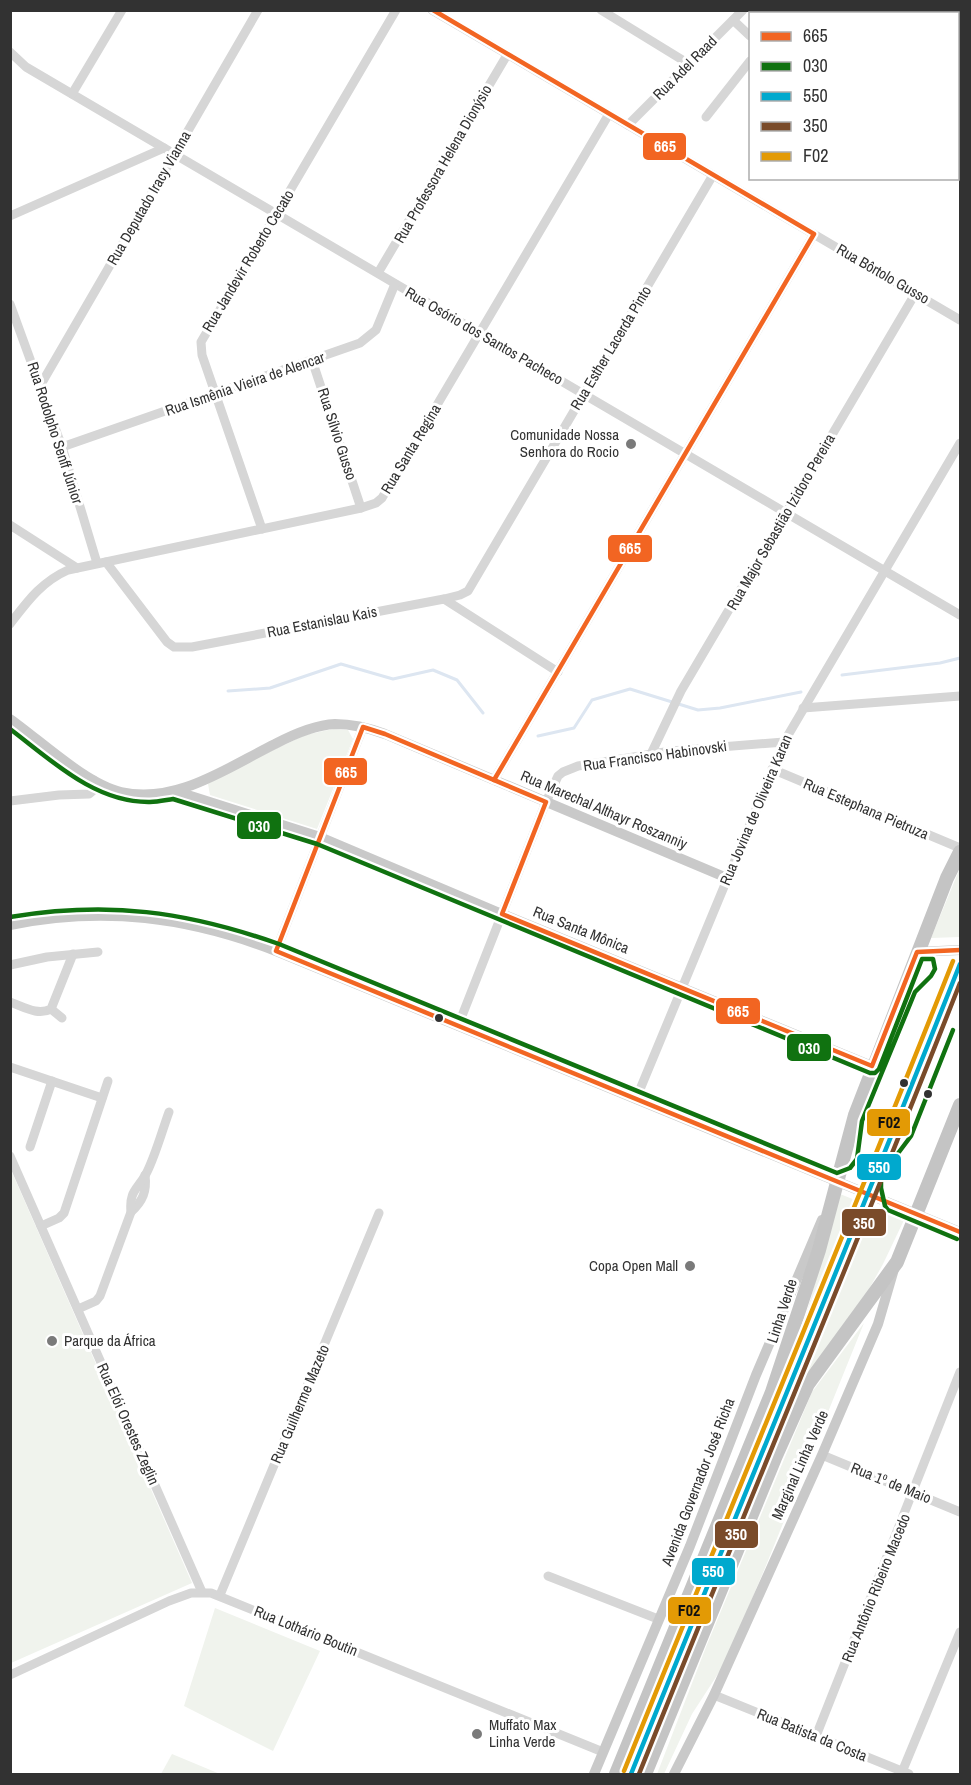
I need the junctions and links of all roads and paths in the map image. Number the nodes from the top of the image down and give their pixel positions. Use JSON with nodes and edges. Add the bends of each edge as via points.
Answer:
{"nodes":[{"id":1,"x":122,"y":10,"type":"edge"},
{"id":2,"x":258,"y":10,"type":"edge"},
{"id":3,"x":396,"y":10,"type":"edge"},
{"id":4,"x":601,"y":10,"type":"edge"},
{"id":5,"x":743,"y":10,"type":"edge"},
{"id":6,"x":433,"y":11,"type":"edge"},
{"id":7,"x":733,"y":20,"type":"junction"},
{"id":8,"x":749,"y":35,"type":"edge"},
{"id":9,"x":10,"y":52,"type":"edge"},
{"id":10,"x":507,"y":55,"type":"junction"},
{"id":11,"x":749,"y":62,"type":"edge"},
{"id":12,"x":689,"y":64,"type":"junction"},
{"id":13,"x":72,"y":94,"type":"junction"},
{"id":14,"x":609,"y":114,"type":"junction"},
{"id":15,"x":706,"y":117,"type":"dead end"},
{"id":16,"x":628,"y":125,"type":"junction"},
{"id":17,"x":164,"y":148,"type":"junction"},
{"id":18,"x":175,"y":154,"type":"junction"},
{"id":19,"x":713,"y":175,"type":"junction"},
{"id":20,"x":276,"y":213,"type":"junction"},
{"id":21,"x":10,"y":216,"type":"edge"},
{"id":22,"x":814,"y":234,"type":"junction"},
{"id":23,"x":378,"y":273,"type":"junction"},
{"id":24,"x":395,"y":284,"type":"junction"},
{"id":25,"x":915,"y":294,"type":"junction"},
{"id":26,"x":10,"y":304,"type":"edge"},
{"id":27,"x":960,"y":320,"type":"edge"},
{"id":28,"x":480,"y":333,"type":"junction"},
{"id":29,"x":21,"y":335,"type":"junction"},
{"id":30,"x":10,"y":339,"type":"edge"},
{"id":31,"x":312,"y":360,"type":"junction"},
{"id":32,"x":40,"y":386,"type":"junction"},
{"id":33,"x":215,"y":394,"type":"junction"},
{"id":34,"x":584,"y":394,"type":"junction"},
{"id":35,"x":960,"y":443,"type":"edge"},
{"id":36,"x":62,"y":447,"type":"junction"},
{"id":37,"x":685,"y":454,"type":"junction"},
{"id":38,"x":361,"y":508,"type":"junction"},
{"id":39,"x":786,"y":513,"type":"junction"},
{"id":40,"x":10,"y":525,"type":"edge"},
{"id":41,"x":262,"y":529,"type":"junction"},
{"id":42,"x":101,"y":562,"type":"junction"},
{"id":43,"x":77,"y":568,"type":"junction"},
{"id":44,"x":884,"y":571,"type":"junction"},
{"id":45,"x":444,"y":599,"type":"junction"},
{"id":46,"x":960,"y":615,"type":"edge"},
{"id":47,"x":10,"y":624,"type":"edge"},
{"id":48,"x":558,"y":672,"type":"junction"},
{"id":49,"x":960,"y":696,"type":"edge"},
{"id":50,"x":803,"y":708,"type":"junction"},
{"id":51,"x":10,"y":719,"type":"edge"},
{"id":52,"x":363,"y":727,"type":"junction"},
{"id":53,"x":784,"y":742,"type":"junction"},
{"id":54,"x":651,"y":754,"type":"junction"},
{"id":55,"x":772,"y":769,"type":"junction"},
{"id":56,"x":94,"y":780,"type":"junction"},
{"id":57,"x":494,"y":780,"type":"junction"},
{"id":58,"x":174,"y":791,"type":"junction"},
{"id":59,"x":10,"y":801,"type":"edge"},
{"id":60,"x":546,"y":802,"type":"junction"},
{"id":61,"x":320,"y":837,"type":"junction"},
{"id":62,"x":960,"y":850,"type":"edge"},
{"id":63,"x":727,"y":878,"type":"junction"},
{"id":64,"x":502,"y":914,"type":"junction"},
{"id":65,"x":10,"y":925,"type":"edge"},
{"id":66,"x":960,"y":950,"type":"edge"},
{"id":67,"x":276,"y":951,"type":"junction"},
{"id":68,"x":98,"y":952,"type":"dead end"},
{"id":69,"x":918,"y":952,"type":"junction"},
{"id":70,"x":73,"y":954,"type":"junction"},
{"id":71,"x":10,"y":965,"type":"edge"},
{"id":72,"x":682,"y":988,"type":"junction"},
{"id":73,"x":10,"y":1002,"type":"edge"},
{"id":74,"x":51,"y":1009,"type":"junction"},
{"id":75,"x":62,"y":1018,"type":"dead end"},
{"id":76,"x":458,"y":1026,"type":"junction"},
{"id":77,"x":872,"y":1066,"type":"junction"},
{"id":78,"x":10,"y":1067,"type":"edge"},
{"id":79,"x":108,"y":1080,"type":"dead end"},
{"id":80,"x":52,"y":1081,"type":"junction"},
{"id":81,"x":102,"y":1098,"type":"junction"},
{"id":82,"x":636,"y":1099,"type":"junction"},
{"id":83,"x":960,"y":1105,"type":"edge"},
{"id":84,"x":169,"y":1112,"type":"dead end"},
{"id":85,"x":30,"y":1146,"type":"dead end"},
{"id":86,"x":10,"y":1156,"type":"edge"},
{"id":87,"x":837,"y":1181,"type":"junction"},
{"id":88,"x":831,"y":1201,"type":"junction"},
{"id":89,"x":379,"y":1213,"type":"dead end"},
{"id":90,"x":915,"y":1213,"type":"junction"},
{"id":91,"x":41,"y":1226,"type":"junction"},
{"id":92,"x":960,"y":1232,"type":"edge"},
{"id":93,"x":897,"y":1262,"type":"junction"},
{"id":94,"x":78,"y":1309,"type":"junction"},
{"id":95,"x":960,"y":1372,"type":"edge"},
{"id":96,"x":822,"y":1455,"type":"junction"},
{"id":97,"x":914,"y":1492,"type":"junction"},
{"id":98,"x":960,"y":1512,"type":"edge"},
{"id":99,"x":548,"y":1576,"type":"dead end"},
{"id":100,"x":202,"y":1592,"type":"junction"},
{"id":101,"x":220,"y":1595,"type":"junction"},
{"id":102,"x":658,"y":1619,"type":"junction"},
{"id":103,"x":960,"y":1632,"type":"edge"},
{"id":104,"x":10,"y":1675,"type":"edge"},
{"id":105,"x":714,"y":1695,"type":"junction"},
{"id":106,"x":816,"y":1736,"type":"junction"},
{"id":107,"x":603,"y":1752,"type":"junction"},
{"id":108,"x":906,"y":1773,"type":"edge"},
{"id":109,"x":594,"y":1774,"type":"edge"},
{"id":110,"x":616,"y":1774,"type":"edge"},
{"id":111,"x":645,"y":1774,"type":"edge"},
{"id":112,"x":674,"y":1774,"type":"edge"}],
"edges":[{"from":1,"to":13,"type":"street"},
{"from":2,"to":18,"type":"street","name":"Rua Deputado Iracy Vianna"},
{"from":3,"to":20,"type":"street","name":"Rua Jandevir Roberto Cecato"},
{"from":4,"to":12,"type":"street"},
{"from":5,"to":7,"type":"street","name":"Rua Adel Raad"},
{"from":6,"to":10,"type":"street","name":"Rua Bôrtolo Gusso"},
{"from":7,"to":8,"type":"street"},
{"from":7,"to":12,"type":"street","name":"Rua Adel Raad"},
{"from":9,"to":13,"type":"street","name":"Rua Osório dos Santos Pacheco","via":[[26,67]]},
{"from":10,"to":14,"type":"street","name":"Rua Bôrtolo Gusso"},
{"from":10,"to":23,"type":"street","name":"Rua Professora Helena Dionýsio"},
{"from":11,"to":15,"type":"street"},
{"from":12,"to":16,"type":"street","name":"Rua Adel Raad"},
{"from":13,"to":17,"type":"street","name":"Rua Osório dos Santos Pacheco"},
{"from":14,"to":16,"type":"street","name":"Rua Bôrtolo Gusso"},
{"from":14,"to":28,"type":"street","name":"Rua Santa Regina"},
{"from":16,"to":19,"type":"street","name":"Rua Bôrtolo Gusso"},
{"from":17,"to":18,"type":"street","name":"Rua Osório dos Santos Pacheco"},
{"from":17,"to":21,"type":"street"},
{"from":18,"to":20,"type":"street","name":"Rua Osório dos Santos Pacheco"},
{"from":18,"to":32,"type":"street","name":"Rua Deputado Iracy Vianna"},
{"from":19,"to":22,"type":"street","name":"Rua Bôrtolo Gusso"},
{"from":19,"to":34,"type":"street","name":"Rua Esther Lacerda Pinto"},
{"from":20,"to":23,"type":"street","name":"Rua Osório dos Santos Pacheco"},
{"from":20,"to":33,"type":"street","name":"Rua Jandevir Roberto Cecato","via":[[203,338],[202,355]]},
{"from":22,"to":25,"type":"street","name":"Rua Bôrtolo Gusso"},
{"from":22,"to":37,"type":"street"},
{"from":23,"to":24,"type":"street","name":"Rua Osório dos Santos Pacheco"},
{"from":24,"to":28,"type":"street","name":"Rua Osório dos Santos Pacheco"},
{"from":24,"to":31,"type":"street","name":"Rua Ismênia Vieira de Alencar","via":[[381,321],[369,337]]},
{"from":25,"to":27,"type":"street","name":"Rua Bôrtolo Gusso"},
{"from":25,"to":39,"type":"street","name":"Rua Major Sebastião Izidoro Pereira"},
{"from":26,"to":29,"type":"street","name":"Rua Rodolpho Senff Júnior"},
{"from":28,"to":34,"type":"street","name":"Rua Osório dos Santos Pacheco"},
{"from":28,"to":38,"type":"street","name":"Rua Santa Regina","via":[[382,498]]},
{"from":29,"to":30,"type":"street"},
{"from":29,"to":32,"type":"street","name":"Rua Rodolpho Senff Júnior"},
{"from":31,"to":33,"type":"street","name":"Rua Ismênia Vieira de Alencar"},
{"from":31,"to":38,"type":"street","name":"Rua Sílvio Gusso"},
{"from":32,"to":36,"type":"street","name":"Rua Rodolpho Senff Júnior"},
{"from":33,"to":36,"type":"street","name":"Rua Ismênia Vieira de Alencar"},
{"from":33,"to":41,"type":"street","name":"Rua Jandevir Roberto Cecato"},
{"from":34,"to":37,"type":"street","name":"Rua Osório dos Santos Pacheco"},
{"from":34,"to":45,"type":"street","name":"Rua Esther Lacerda Pinto","via":[[468,591]]},
{"from":35,"to":44,"type":"street","name":"Rua Jovina de Oliveira Karan"},
{"from":36,"to":42,"type":"street","name":"Rua Rodolpho Senff Júnior"},
{"from":37,"to":39,"type":"street","name":"Rua Osório dos Santos Pacheco"},
{"from":37,"to":48,"type":"street"},
{"from":38,"to":41,"type":"street","name":"Rua Santa Regina"},
{"from":39,"to":44,"type":"street","name":"Rua Osório dos Santos Pacheco"},
{"from":39,"to":54,"type":"street","name":"Rua Major Sebastião Izidoro Pereira","via":[[681,691]]},
{"from":40,"to":43,"type":"street"},
{"from":41,"to":42,"type":"street","name":"Rua Santa Regina"},
{"from":42,"to":43,"type":"street","name":"Rua Santa Regina"},
{"from":42,"to":45,"type":"street","name":"Rua Estanislau Kais","via":[[161,636],[174,647],[182,648]]},
{"from":43,"to":47,"type":"street","name":"Rua Santa Regina","via":[[57,575],[38,589]]},
{"from":44,"to":46,"type":"street","name":"Rua Osório dos Santos Pacheco"},
{"from":44,"to":50,"type":"street","name":"Rua Jovina de Oliveira Karan"},
{"from":45,"to":48,"type":"street"},
{"from":48,"to":57,"type":"street"},
{"from":49,"to":50,"type":"street"},
{"from":50,"to":53,"type":"street","name":"Rua Jovina de Oliveira Karan"},
{"from":51,"to":56,"type":"main road","name":"Rua Marechal Althayr Roszanniy"},
{"from":52,"to":57,"type":"main road","name":"Rua Marechal Althayr Roszanniy"},
{"from":52,"to":58,"type":"main road","name":"Rua Marechal Althayr Roszanniy","via":[[336,724],[304,730]]},
{"from":52,"to":61,"type":"street"},
{"from":53,"to":54,"type":"street","name":"Rua Francisco Habinovski"},
{"from":53,"to":55,"type":"street","name":"Rua Jovina de Oliveira Karan"},
{"from":54,"to":60,"type":"street","name":"Rua Francisco Habinovski","via":[[569,768],[558,776]]},
{"from":55,"to":62,"type":"street","name":"Rua Estephana Pietruza"},
{"from":55,"to":63,"type":"street","name":"Rua Jovina de Oliveira Karan"},
{"from":56,"to":58,"type":"main road","name":"Rua Marechal Althayr Roszanniy","via":[[126,793]]},
{"from":56,"to":59,"type":"street","via":[[94,790],[85,795]]},
{"from":57,"to":60,"type":"main road","name":"Rua Marechal Althayr Roszanniy"},
{"from":58,"to":61,"type":"main road","name":"Rua Santa Mônica"},
{"from":60,"to":63,"type":"main road","name":"Rua Marechal Althayr Roszanniy"},
{"from":60,"to":64,"type":"street","name":"Rua Francisco Habinovski"},
{"from":61,"to":64,"type":"main road","name":"Rua Santa Mônica"},
{"from":61,"to":67,"type":"street"},
{"from":62,"to":69,"type":"highway","name":"Linha Verde"},
{"from":63,"to":72,"type":"street","name":"Rua Jovina de Oliveira Karan"},
{"from":64,"to":72,"type":"main road","name":"Rua Santa Mônica"},
{"from":64,"to":76,"type":"street","name":"Rua Francisco Habinovski"},
{"from":65,"to":67,"type":"main road","via":[[83,915],[132,916],[208,928]]},
{"from":66,"to":69,"type":"main road"},
{"from":67,"to":76,"type":"main road"},
{"from":68,"to":70,"type":"street"},
{"from":69,"to":77,"type":"highway","name":"Linha Verde"},
{"from":70,"to":71,"type":"street"},
{"from":70,"to":74,"type":"street"},
{"from":72,"to":77,"type":"main road","name":"Rua Santa Mônica"},
{"from":72,"to":82,"type":"street","name":"Rua Jovina de Oliveira Karan"},
{"from":73,"to":74,"type":"street","via":[[34,1011]]},
{"from":74,"to":75,"type":"street"},
{"from":76,"to":82,"type":"main road"},
{"from":77,"to":87,"type":"highway","name":"Linha Verde"},
{"from":78,"to":80,"type":"street"},
{"from":79,"to":81,"type":"street"},
{"from":80,"to":81,"type":"street"},
{"from":80,"to":85,"type":"street"},
{"from":81,"to":91,"type":"street","via":[[64,1213]]},
{"from":82,"to":87,"type":"main road"},
{"from":83,"to":90,"type":"highway"},
{"from":84,"to":94,"type":"street","via":[[145,1175],[134,1189],[131,1212],[99,1299]]},
{"from":86,"to":91,"type":"street","name":"Rua Elói Orestes Zeglin"},
{"from":87,"to":88,"type":"highway","name":"Linha Verde"},
{"from":87,"to":90,"type":"main road"},
{"from":88,"to":102,"type":"main road","name":"Avenida Governador José Richa"},
{"from":88,"to":110,"type":"highway","name":"Linha Verde","via":[[772,1392]]},
{"from":89,"to":101,"type":"street","name":"Rua Guilherme Mazeto"},
{"from":90,"to":92,"type":"main road"},
{"from":90,"to":93,"type":"highway"},
{"from":91,"to":94,"type":"street","name":"Rua Elói Orestes Zeglin"},
{"from":93,"to":96,"type":"main road","name":"Marginal Linha Verde","via":[[878,1324]]},
{"from":93,"to":111,"type":"highway","via":[[808,1384]]},
{"from":94,"to":100,"type":"street","name":"Rua Elói Orestes Zeglin"},
{"from":95,"to":97,"type":"street","name":"Rua Antônio Ribeiro Macedo"},
{"from":96,"to":97,"type":"street","name":"Rua 1º de Maio"},
{"from":96,"to":105,"type":"main road","name":"Marginal Linha Verde"},
{"from":97,"to":98,"type":"street","name":"Rua 1º de Maio"},
{"from":97,"to":106,"type":"street","name":"Rua Antônio Ribeiro Macedo"},
{"from":99,"to":102,"type":"street"},
{"from":100,"to":101,"type":"street","name":"Rua Lothário Boutin"},
{"from":100,"to":104,"type":"street","name":"Rua Lothário Boutin","via":[[169,1601]]},
{"from":101,"to":107,"type":"street","name":"Rua Lothário Boutin"},
{"from":102,"to":107,"type":"main road","name":"Avenida Governador José Richa"},
{"from":103,"to":108,"type":"street"},
{"from":105,"to":106,"type":"street","name":"Rua Batista da Costa"},
{"from":105,"to":112,"type":"main road","name":"Marginal Linha Verde"},
{"from":106,"to":108,"type":"street","name":"Rua Batista da Costa"},
{"from":107,"to":109,"type":"main road","name":"Avenida Governador José Richa"}]}
